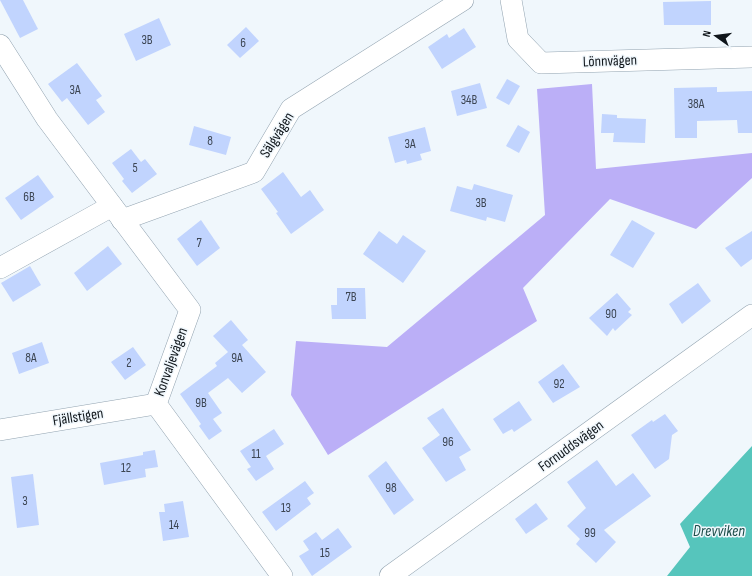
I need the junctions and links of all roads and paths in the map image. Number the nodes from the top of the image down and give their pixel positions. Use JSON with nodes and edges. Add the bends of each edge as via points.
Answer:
{"nodes":[{"id":1,"x":463,"y":0,"type":"edge"},
{"id":2,"x":511,"y":0,"type":"edge"},
{"id":3,"x":0,"y":45,"type":"edge"},
{"id":4,"x":752,"y":57,"type":"edge"},
{"id":5,"x":117,"y":213,"type":"junction"},
{"id":6,"x":0,"y":268,"type":"edge"},
{"id":7,"x":752,"y":315,"type":"edge"},
{"id":8,"x":156,"y":404,"type":"junction"},
{"id":9,"x":0,"y":430,"type":"edge"},
{"id":10,"x":282,"y":576,"type":"edge"},
{"id":11,"x":390,"y":576,"type":"edge"}],
"edges":[{"from":1,"to":5,"type":"street","name":"Sälgvägen","via":[[291,109],[254,172]]},
{"from":2,"to":4,"type":"street","name":"Lönnvägen","via":[[518,40],[541,63]]},
{"from":3,"to":5,"type":"street","name":"Konvaljevägen","via":[[47,119]]},
{"from":5,"to":6,"type":"street"},
{"from":5,"to":8,"type":"street","name":"Konvaljevägen","via":[[190,310]]},
{"from":7,"to":11,"type":"street","name":"Fornuddsvägen"},
{"from":8,"to":9,"type":"street","name":"Fjällstigen"},
{"from":8,"to":10,"type":"street","name":"Konvaljevägen"}]}
